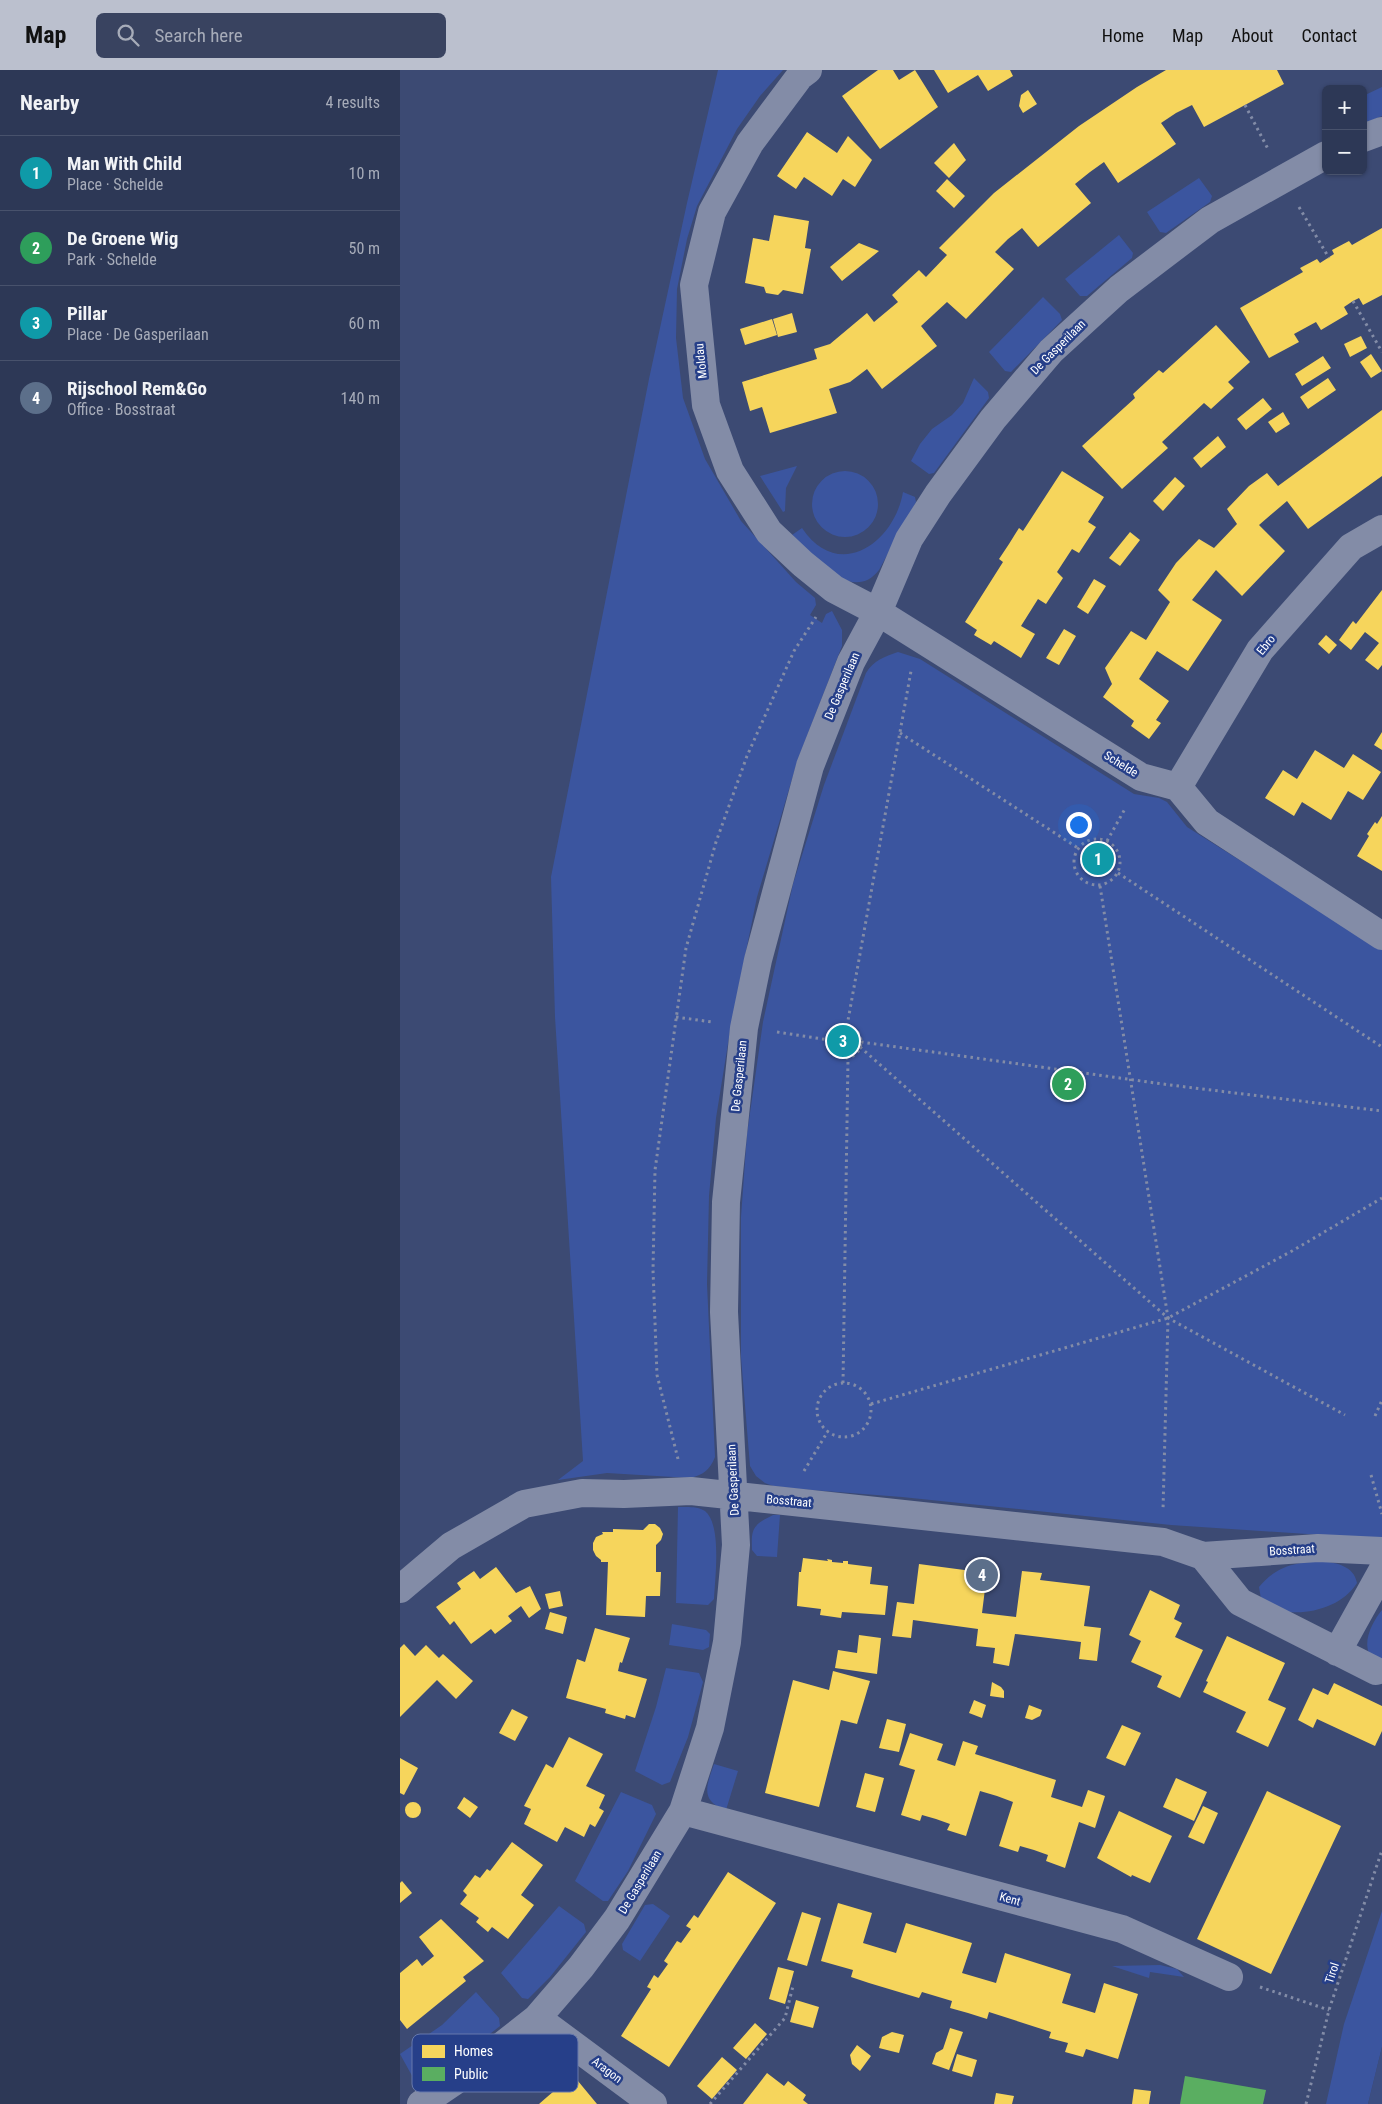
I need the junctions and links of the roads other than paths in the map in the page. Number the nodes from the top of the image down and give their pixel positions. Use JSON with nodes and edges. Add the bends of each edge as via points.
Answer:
{"nodes":[{"id":1,"x":808,"y":70,"type":"edge"},
{"id":2,"x":1382,"y":131,"type":"edge"},
{"id":3,"x":1367,"y":137,"type":"edge"},
{"id":4,"x":1322,"y":157,"type":"edge"},
{"id":5,"x":1382,"y":528,"type":"edge"},
{"id":6,"x":878,"y":612,"type":"junction"},
{"id":7,"x":1178,"y":787,"type":"junction"},
{"id":8,"x":1382,"y":936,"type":"edge"},
{"id":9,"x":734,"y":1496,"type":"junction"},
{"id":10,"x":1382,"y":1551,"type":"edge"},
{"id":11,"x":1202,"y":1556,"type":"junction"},
{"id":12,"x":1382,"y":1570,"type":"edge"},
{"id":13,"x":400,"y":1589,"type":"edge"},
{"id":14,"x":1337,"y":1652,"type":"junction"},
{"id":15,"x":1376,"y":1671,"type":"dead end"},
{"id":16,"x":683,"y":1811,"type":"junction"},
{"id":17,"x":1229,"y":1976,"type":"road end"},
{"id":18,"x":537,"y":2018,"type":"junction"},
{"id":19,"x":517,"y":2034,"type":"edge"},
{"id":20,"x":559,"y":2034,"type":"edge"},
{"id":21,"x":578,"y":2048,"type":"edge"},
{"id":22,"x":439,"y":2092,"type":"edge"},
{"id":23,"x":421,"y":2104,"type":"edge"},
{"id":24,"x":653,"y":2104,"type":"edge"}],
"edges":[{"from":1,"to":6,"type":"street","name":"Moldau","via":[[800,76],[750,143],[712,212],[694,286],[706,405],[730,471],[769,532],[834,589]]},
{"from":2,"to":3,"type":"street"},
{"from":4,"to":6,"type":"street","name":"De Gasperilaan","via":[[1210,220],[1119,289],[1051,351],[993,419],[938,494],[909,539]]},
{"from":5,"to":7,"type":"street","name":"Ebro","via":[[1352,547],[1260,650]]},
{"from":6,"to":7,"type":"street","name":"Schelde","via":[[1141,777]]},
{"from":6,"to":9,"type":"street","name":"De Gasperilaan","via":[[851,662],[810,766],[758,960],[744,1028],[725,1211],[724,1312]]},
{"from":7,"to":8,"type":"street","via":[[1207,822]]},
{"from":9,"to":11,"type":"street","name":"Bosstraat","via":[[1163,1542]]},
{"from":9,"to":13,"type":"street","name":"Bosstraat","via":[[686,1492],[582,1493],[524,1504],[451,1546]]},
{"from":9,"to":16,"type":"street","name":"De Gasperilaan","via":[[736,1545],[727,1642],[710,1728]]},
{"from":10,"to":11,"type":"street","name":"Bosstraat","via":[[1318,1548]]},
{"from":11,"to":14,"type":"street","via":[[1240,1602]]},
{"from":12,"to":14,"type":"street"},
{"from":14,"to":15,"type":"street"},
{"from":16,"to":17,"type":"street","name":"Kent","via":[[1122,1929]]},
{"from":16,"to":18,"type":"street","name":"De Gasperilaan","via":[[618,1919]]},
{"from":18,"to":19,"type":"street","name":"De Gasperilaan"},
{"from":18,"to":20,"type":"street","name":"Aragon"},
{"from":21,"to":24,"type":"street","name":"Aragon"},
{"from":22,"to":23,"type":"street","name":"De Gasperilaan"}]}
